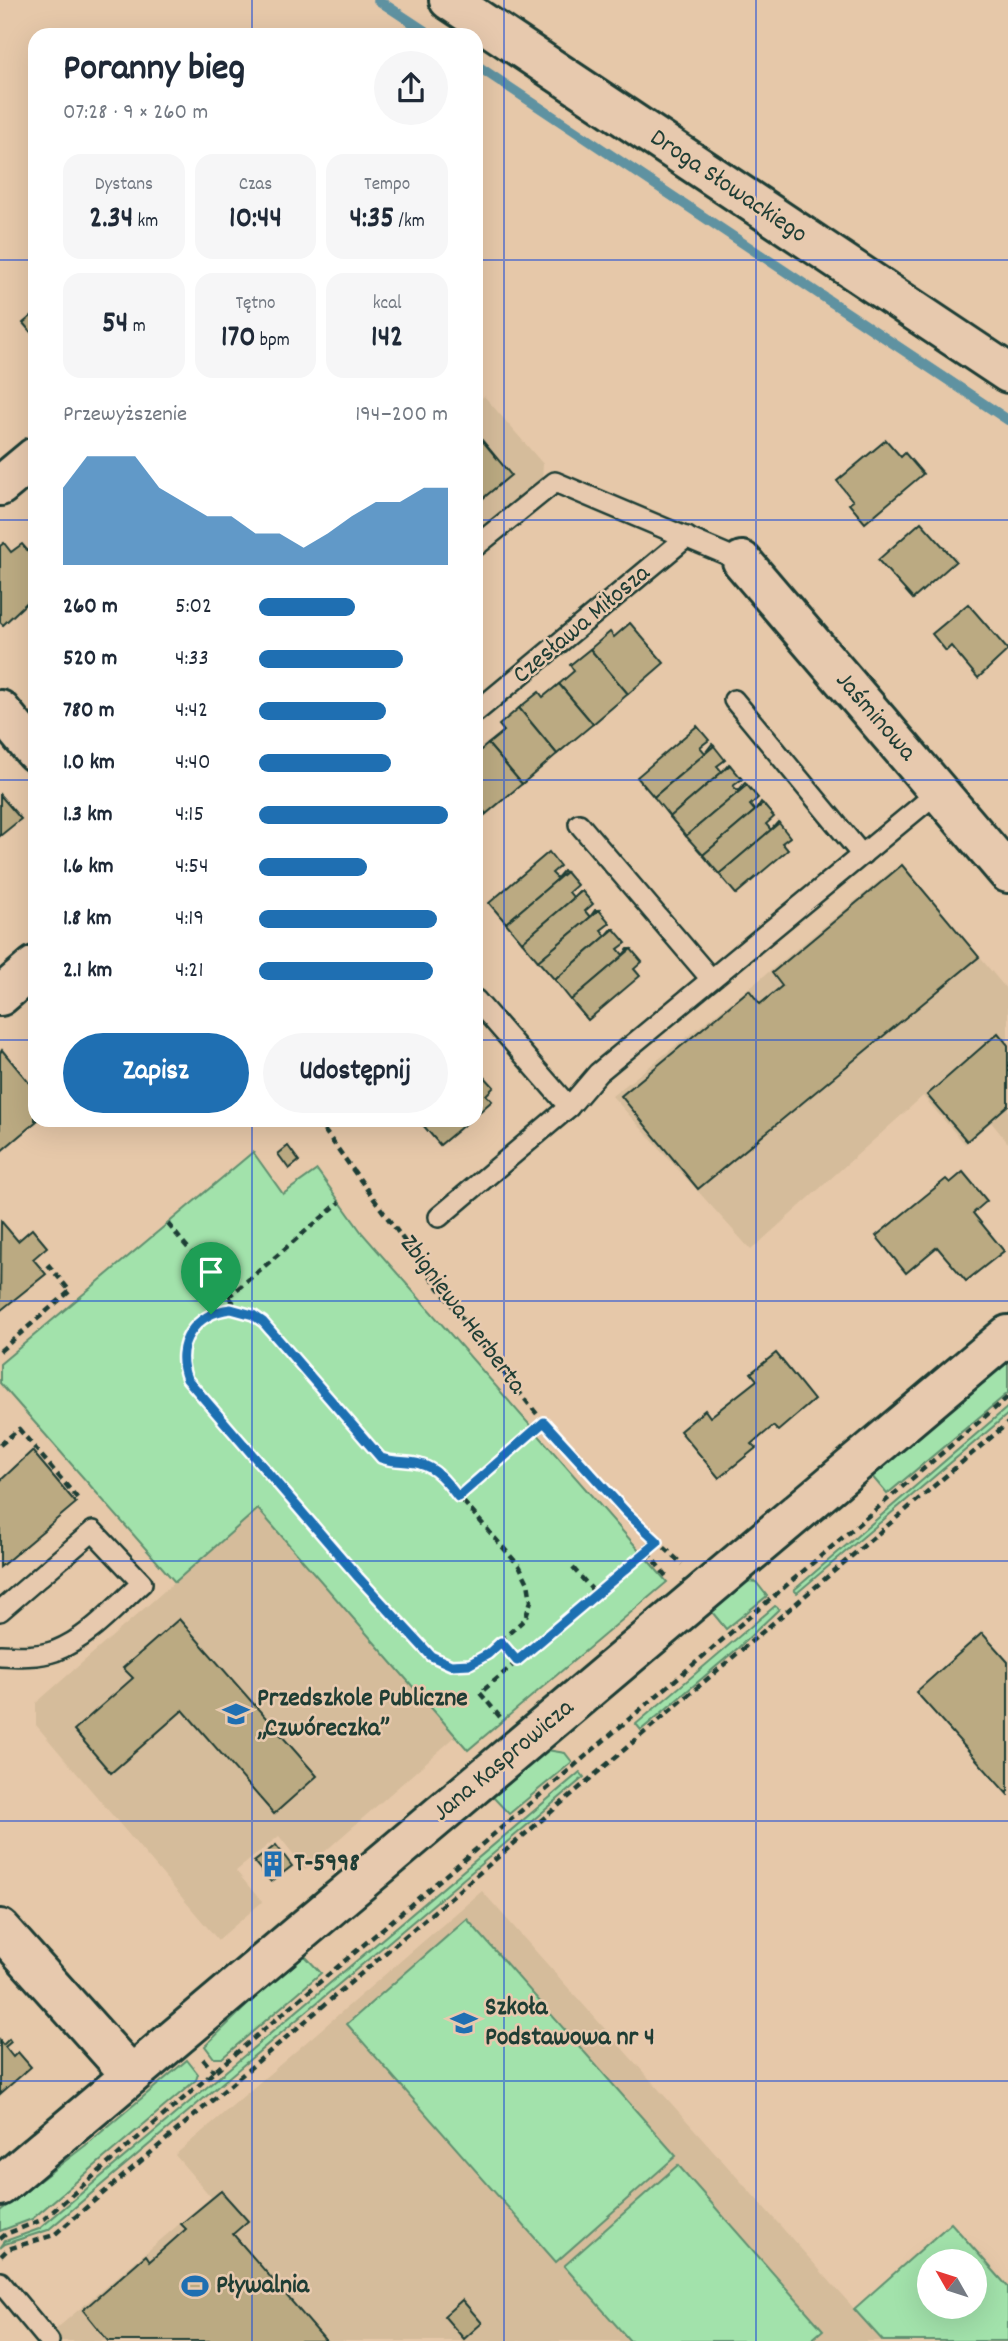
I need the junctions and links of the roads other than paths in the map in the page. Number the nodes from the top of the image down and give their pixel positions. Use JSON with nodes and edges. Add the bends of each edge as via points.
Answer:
{"nodes":[{"id":1,"x":449,"y":0,"type":"edge"},
{"id":2,"x":1008,"y":373,"type":"edge"},
{"id":3,"x":28,"y":463,"type":"edge"},
{"id":4,"x":0,"y":486,"type":"edge"},
{"id":5,"x":687,"y":537,"type":"junction"},
{"id":6,"x":483,"y":540,"type":"edge"},
{"id":7,"x":743,"y":561,"type":"joint"},
{"id":8,"x":734,"y":700,"type":"dead end"},
{"id":9,"x":483,"y":706,"type":"edge"},
{"id":10,"x":0,"y":710,"type":"edge"},
{"id":11,"x":28,"y":744,"type":"edge"},
{"id":12,"x":939,"y":791,"type":"junction"},
{"id":13,"x":579,"y":824,"type":"dead end"},
{"id":14,"x":862,"y":855,"type":"junction"},
{"id":15,"x":1008,"y":873,"type":"edge"},
{"id":16,"x":28,"y":972,"type":"edge"},
{"id":17,"x":711,"y":979,"type":"junction"},
{"id":18,"x":0,"y":996,"type":"edge"},
{"id":19,"x":483,"y":1008,"type":"edge"},
{"id":20,"x":569,"y":1107,"type":"junction"},
{"id":21,"x":439,"y":1217,"type":"dead end"},
{"id":22,"x":1008,"y":1335,"type":"edge"},
{"id":23,"x":0,"y":1611,"type":"edge"},
{"id":24,"x":0,"y":1655,"type":"edge"},
{"id":25,"x":0,"y":1929,"type":"edge"},
{"id":26,"x":131,"y":2076,"type":"junction"},
{"id":27,"x":0,"y":2186,"type":"edge"},
{"id":28,"x":0,"y":2282,"type":"edge"},
{"id":29,"x":49,"y":2341,"type":"edge"}],
"edges":[{"from":1,"to":2,"type":"street","name":"Droga Słowackiego"},
{"from":3,"to":4,"type":"street"},
{"from":5,"to":6,"type":"lane","via":[[555,482]]},
{"from":5,"to":7,"type":"lane"},
{"from":5,"to":9,"type":"lane","name":"Czesława Miłosza"},
{"from":7,"to":12,"type":"street","name":"Jaśminowa"},
{"from":8,"to":14,"type":"lane"},
{"from":10,"to":11,"type":"street"},
{"from":12,"to":14,"type":"lane"},
{"from":12,"to":15,"type":"street","name":"Jaśminowa"},
{"from":13,"to":17,"type":"lane"},
{"from":14,"to":17,"type":"lane"},
{"from":16,"to":18,"type":"street"},
{"from":17,"to":20,"type":"lane","via":[[598,1073]]},
{"from":19,"to":20,"type":"lane"},
{"from":20,"to":21,"type":"lane"},
{"from":22,"to":26,"type":"street","name":"Jana Kasprowicza"},
{"from":23,"to":24,"type":"lane","via":[[93,1531],[142,1583],[89,1631],[55,1651]]},
{"from":25,"to":26,"type":"street"},
{"from":26,"to":27,"type":"street","name":"Jana Kasprowicza"},
{"from":28,"to":29,"type":"lane"}]}
